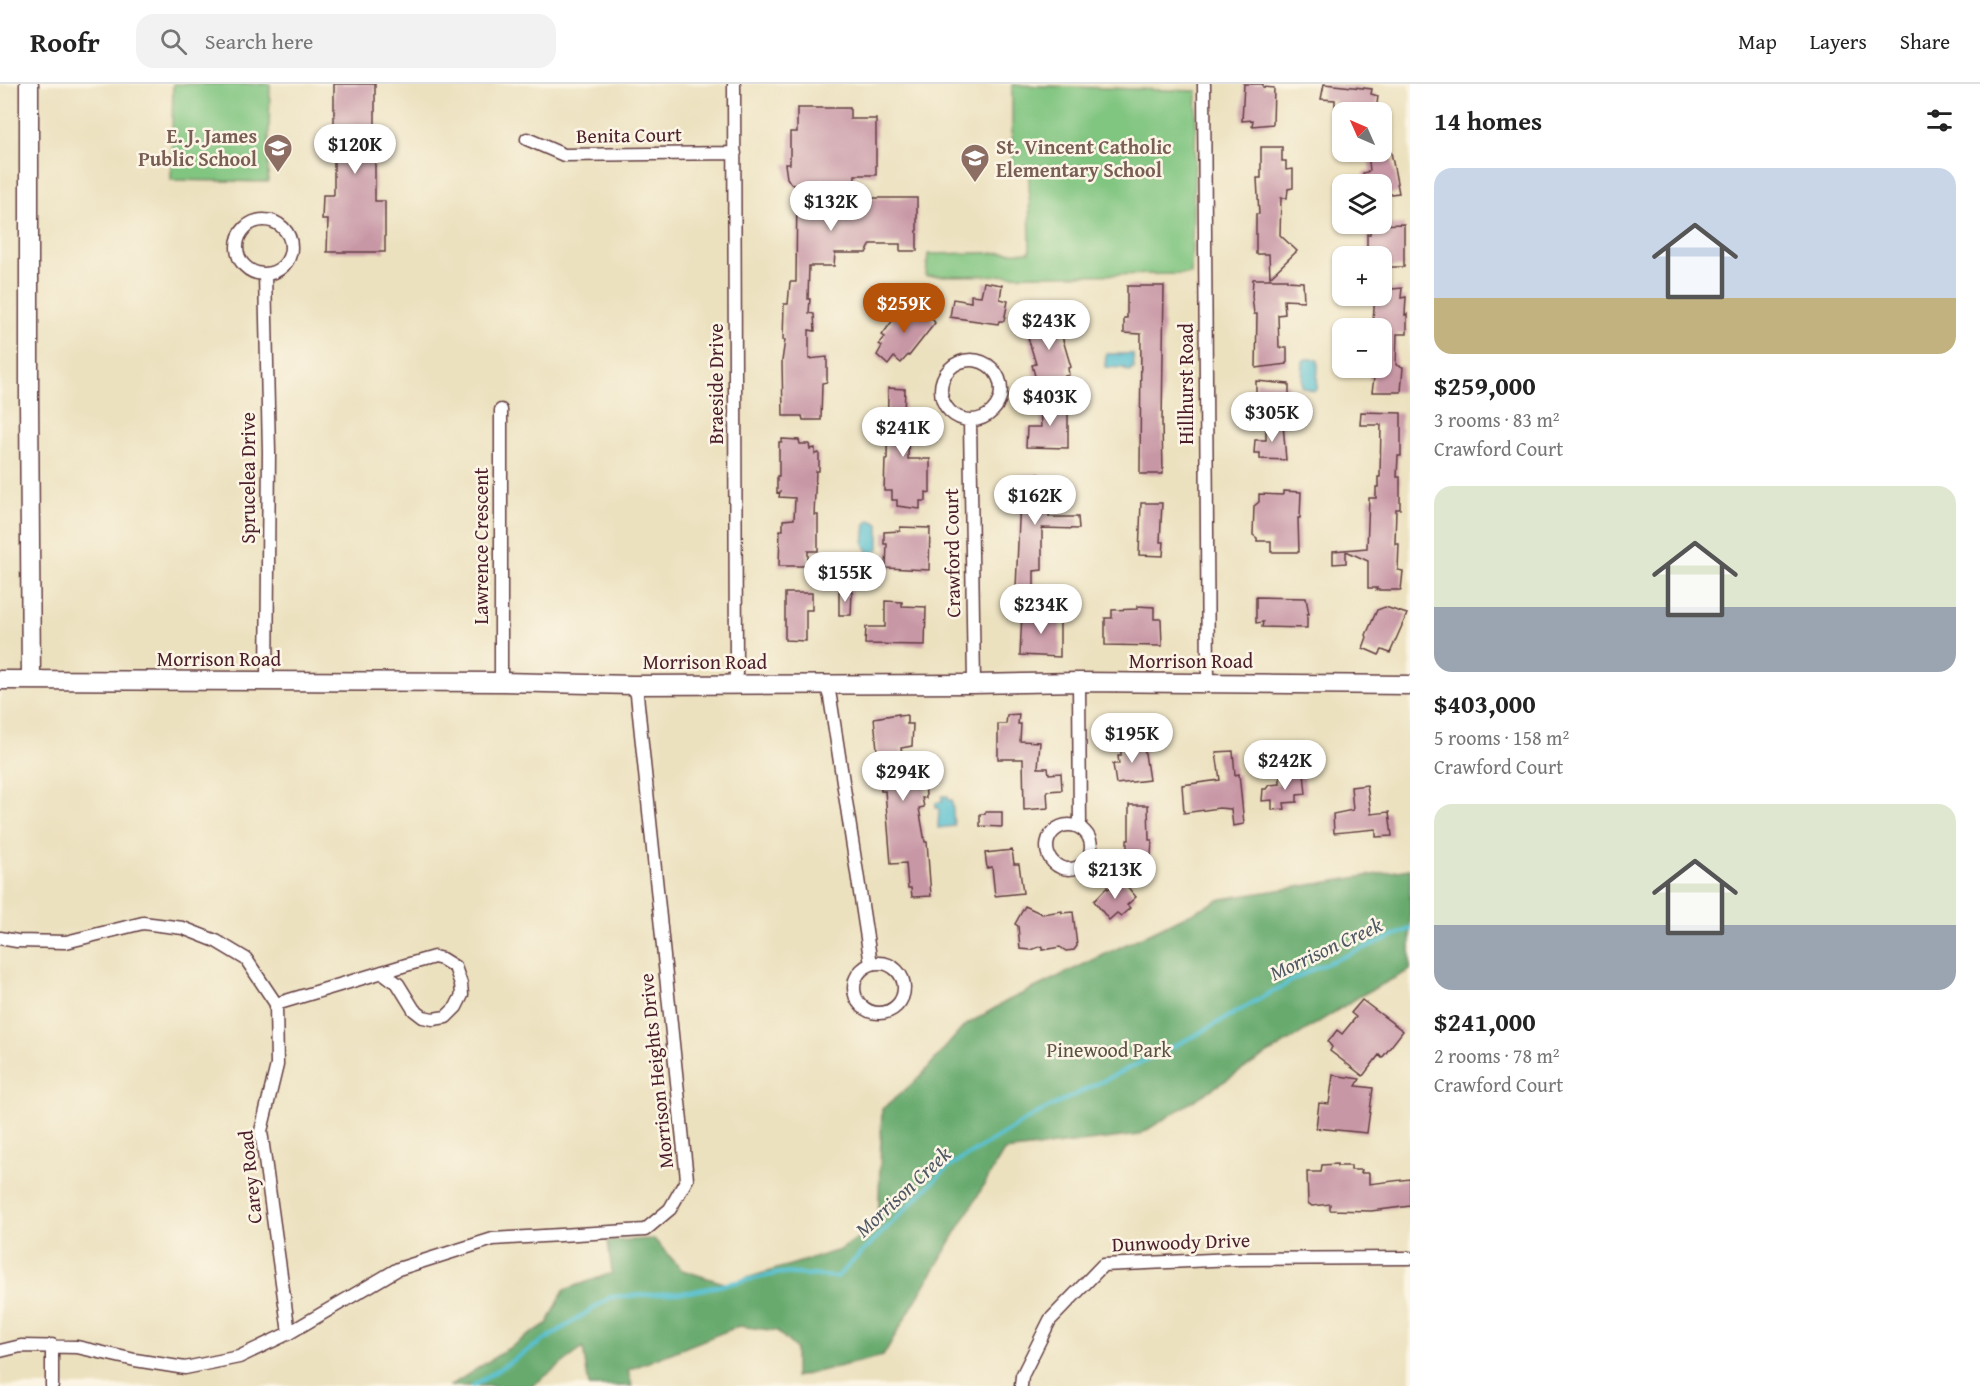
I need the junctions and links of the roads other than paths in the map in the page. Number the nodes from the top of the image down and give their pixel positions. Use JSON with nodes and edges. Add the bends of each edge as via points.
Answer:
{"nodes":[{"id":1,"x":29,"y":84,"type":"edge"},
{"id":2,"x":734,"y":84,"type":"edge"},
{"id":3,"x":1204,"y":84,"type":"edge"},
{"id":4,"x":527,"y":139,"type":"dead end"},
{"id":5,"x":735,"y":153,"type":"junction"},
{"id":6,"x":265,"y":274,"type":"junction"},
{"id":7,"x":501,"y":410,"type":"dead end"},
{"id":8,"x":970,"y":421,"type":"junction"},
{"id":9,"x":0,"y":680,"type":"edge"},
{"id":10,"x":31,"y":680,"type":"junction"},
{"id":11,"x":267,"y":682,"type":"junction"},
{"id":12,"x":501,"y":682,"type":"junction"},
{"id":13,"x":1078,"y":682,"type":"junction"},
{"id":14,"x":1208,"y":683,"type":"junction"},
{"id":15,"x":735,"y":684,"type":"junction"},
{"id":16,"x":974,"y":684,"type":"junction"},
{"id":17,"x":633,"y":685,"type":"junction"},
{"id":18,"x":826,"y":685,"type":"junction"},
{"id":19,"x":1410,"y":685,"type":"edge"},
{"id":20,"x":1080,"y":828,"type":"dead end"},
{"id":21,"x":0,"y":938,"type":"edge"},
{"id":22,"x":871,"y":964,"type":"junction"},
{"id":23,"x":382,"y":972,"type":"junction"},
{"id":24,"x":276,"y":1004,"type":"junction"},
{"id":25,"x":1410,"y":1258,"type":"edge"},
{"id":26,"x":289,"y":1333,"type":"junction"},
{"id":27,"x":52,"y":1345,"type":"junction"},
{"id":28,"x":0,"y":1351,"type":"edge"},
{"id":29,"x":52,"y":1386,"type":"edge"},
{"id":30,"x":1021,"y":1386,"type":"edge"}],
"edges":[{"from":1,"to":10,"type":"street"},
{"from":2,"to":5,"type":"street","name":"Braeside Drive"},
{"from":3,"to":14,"type":"street","name":"Hillhurst Road"},
{"from":4,"to":5,"type":"street","name":"Benita Court","via":[[564,155]]},
{"from":5,"to":15,"type":"street","name":"Braeside Drive"},
{"from":6,"to":6,"type":"street","via":[[286,262],[291,247],[281,226],[266,220],[246,227],[237,246],[245,266]]},
{"from":6,"to":11,"type":"street","name":"Sprucelea Drive"},
{"from":7,"to":12,"type":"street","name":"Lawrence Crescent"},
{"from":8,"to":8,"type":"street","via":[[983,419],[993,411],[1002,388],[998,375],[978,360],[954,365],[941,386],[948,410]]},
{"from":8,"to":16,"type":"street","name":"Crawford Court"},
{"from":9,"to":10,"type":"street","name":"Morrison Road"},
{"from":10,"to":11,"type":"street","name":"Morrison Road"},
{"from":11,"to":12,"type":"street","name":"Morrison Road"},
{"from":12,"to":17,"type":"street","name":"Morrison Road"},
{"from":13,"to":14,"type":"street","name":"Morrison Road"},
{"from":13,"to":16,"type":"street","name":"Morrison Road"},
{"from":13,"to":20,"type":"street"},
{"from":14,"to":19,"type":"street","name":"Morrison Road"},
{"from":15,"to":17,"type":"street","name":"Morrison Road"},
{"from":15,"to":18,"type":"street","name":"Morrison Road"},
{"from":16,"to":18,"type":"street","name":"Morrison Road"},
{"from":17,"to":26,"type":"street","name":"Morrison Heights Drive","via":[[687,1179],[670,1209],[645,1230],[494,1239],[398,1269]]},
{"from":18,"to":22,"type":"street"},
{"from":21,"to":24,"type":"street","via":[[66,942],[143,924],[183,928],[246,959]]},
{"from":22,"to":22,"type":"street","via":[[858,974],[854,990],[861,1005],[884,1012],[897,1004],[904,990],[903,982],[900,974],[887,964]]},
{"from":23,"to":23,"type":"street","via":[[442,958],[455,968],[462,995],[446,1017],[423,1017],[398,984]]},
{"from":23,"to":24,"type":"street"},
{"from":24,"to":26,"type":"street","name":"Carey Road","via":[[277,1065],[261,1131]]},
{"from":25,"to":30,"type":"street","name":"Dunwoody Drive","via":[[1233,1259],[1102,1265],[1050,1320],[1022,1376]]},
{"from":26,"to":27,"type":"street","name":"Morrison Heights Drive","via":[[239,1358],[185,1368]]},
{"from":27,"to":28,"type":"street","name":"Morrison Heights Drive"},
{"from":27,"to":29,"type":"street"}]}
